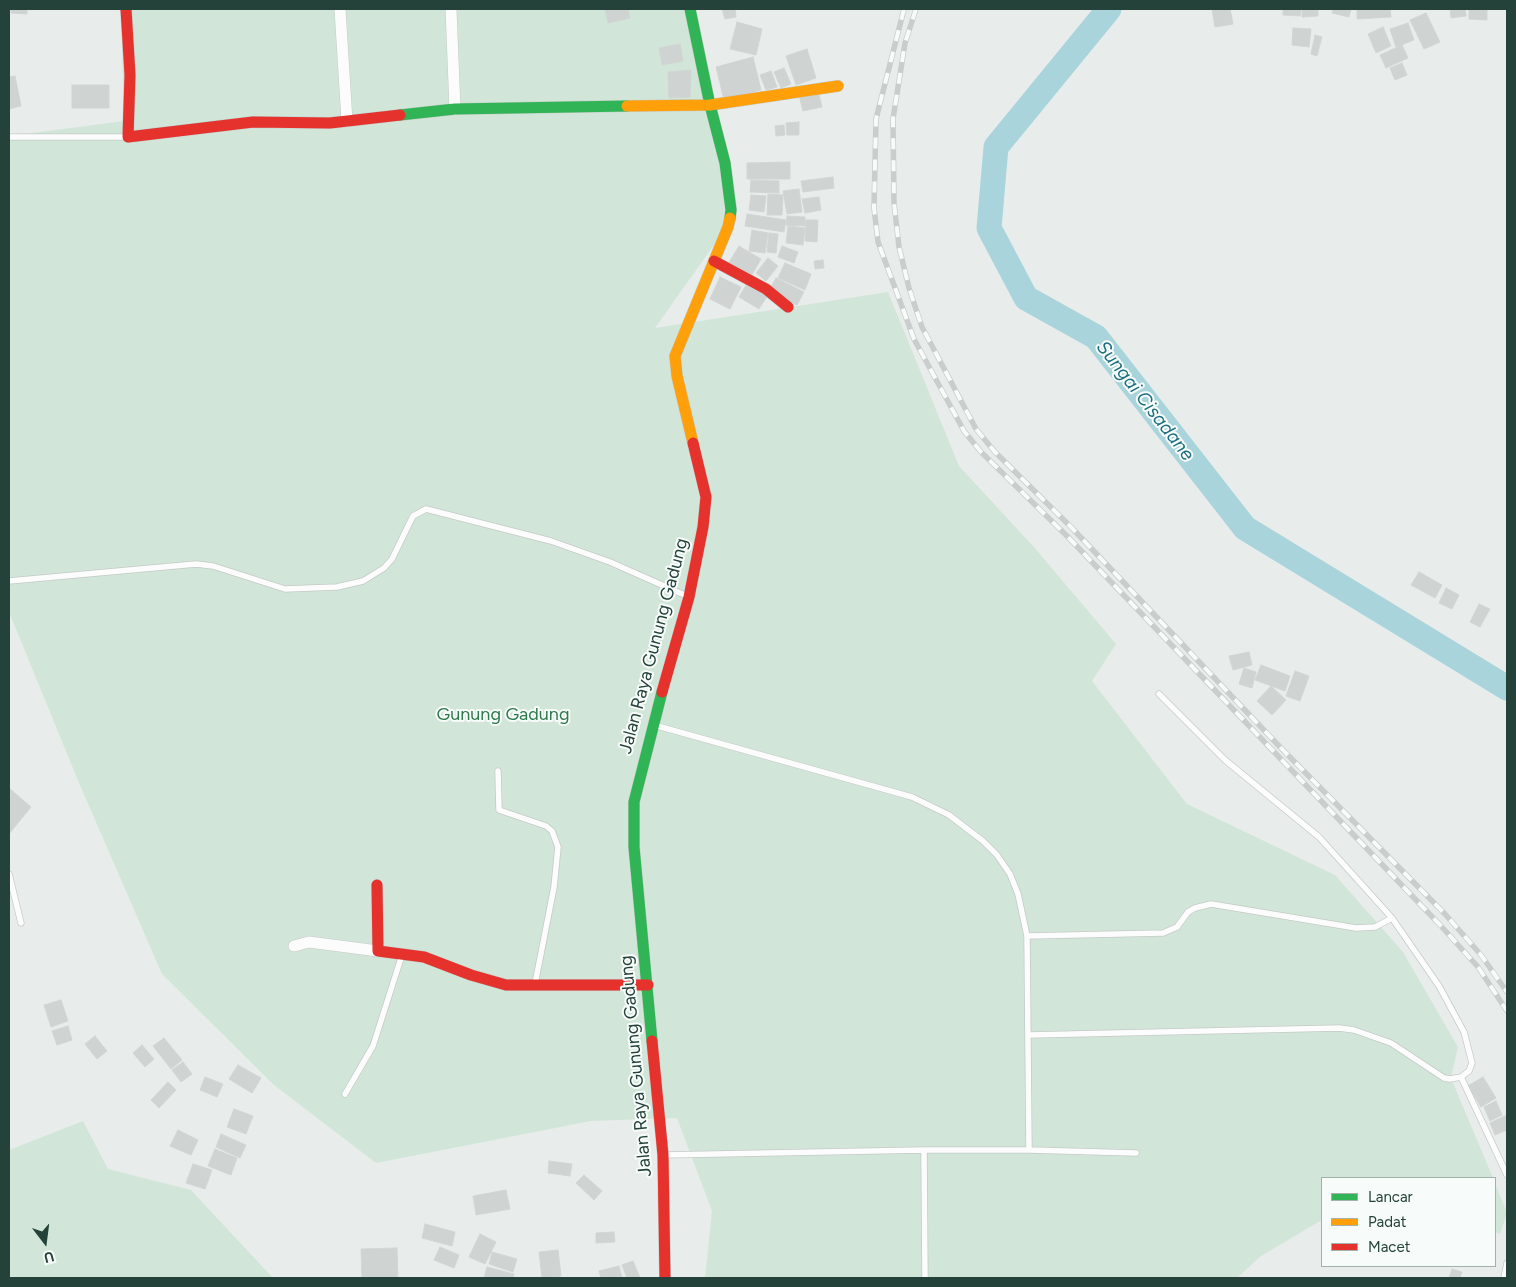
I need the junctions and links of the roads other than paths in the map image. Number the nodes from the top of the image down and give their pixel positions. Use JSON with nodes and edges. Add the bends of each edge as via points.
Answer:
{"nodes":[{"id":1,"x":126,"y":9,"type":"edge"},
{"id":2,"x":340,"y":9,"type":"edge"},
{"id":3,"x":451,"y":9,"type":"edge"},
{"id":4,"x":690,"y":9,"type":"edge"},
{"id":5,"x":838,"y":86,"type":"dead end"},
{"id":6,"x":710,"y":105,"type":"junction"},
{"id":7,"x":456,"y":109,"type":"junction"},
{"id":8,"x":346,"y":121,"type":"junction"},
{"id":9,"x":9,"y":136,"type":"edge"},
{"id":10,"x":128,"y":137,"type":"junction"},
{"id":11,"x":714,"y":261,"type":"junction"},
{"id":12,"x":788,"y":306,"type":"dead end"},
{"id":13,"x":9,"y":581,"type":"edge"},
{"id":14,"x":688,"y":597,"type":"junction"},
{"id":15,"x":1159,"y":694,"type":"dead end"},
{"id":16,"x":652,"y":725,"type":"junction"},
{"id":17,"x":498,"y":771,"type":"dead end"},
{"id":18,"x":9,"y":874,"type":"edge"},
{"id":19,"x":376,"y":885,"type":"dead end"},
{"id":20,"x":1392,"y":918,"type":"junction"},
{"id":21,"x":21,"y":923,"type":"dead end"},
{"id":22,"x":1027,"y":936,"type":"junction"},
{"id":23,"x":294,"y":946,"type":"dead end"},
{"id":24,"x":378,"y":951,"type":"junction"},
{"id":25,"x":402,"y":955,"type":"junction"},
{"id":26,"x":648,"y":985,"type":"junction"},
{"id":27,"x":534,"y":986,"type":"junction"},
{"id":28,"x":1028,"y":1035,"type":"junction"},
{"id":29,"x":1461,"y":1077,"type":"junction"},
{"id":30,"x":346,"y":1094,"type":"dead end"},
{"id":31,"x":924,"y":1150,"type":"junction"},
{"id":32,"x":1029,"y":1150,"type":"junction"},
{"id":33,"x":1136,"y":1154,"type":"dead end"},
{"id":34,"x":663,"y":1155,"type":"junction"},
{"id":35,"x":1507,"y":1175,"type":"edge"},
{"id":36,"x":1507,"y":1264,"type":"edge"},
{"id":37,"x":664,"y":1278,"type":"edge"},
{"id":38,"x":925,"y":1278,"type":"edge"},
{"id":39,"x":1504,"y":1278,"type":"edge"}],
"edges":[{"from":1,"to":10,"type":"street","via":[[130,75]]},
{"from":2,"to":8,"type":"street"},
{"from":3,"to":7,"type":"street"},
{"from":4,"to":6,"type":"street","name":"Jalan Raya Gunung Gadung"},
{"from":5,"to":6,"type":"street"},
{"from":6,"to":7,"type":"street"},
{"from":6,"to":11,"type":"street","name":"Jalan Raya Gunung Gadung","via":[[725,162],[731,210],[728,227]]},
{"from":7,"to":8,"type":"street"},
{"from":8,"to":10,"type":"street","via":[[253,122]]},
{"from":9,"to":10,"type":"lane"},
{"from":11,"to":12,"type":"street","via":[[766,289]]},
{"from":11,"to":14,"type":"street","name":"Jalan Raya Gunung Gadung","via":[[675,356],[676,376],[706,497]]},
{"from":13,"to":14,"type":"lane","via":[[196,564],[213,566],[285,590],[337,587],[363,581],[384,568],[413,516],[426,509],[551,541],[610,562]]},
{"from":14,"to":16,"type":"street","name":"Jalan Raya Gunung Gadung"},
{"from":15,"to":20,"type":"lane","via":[[1225,760],[1319,837]]},
{"from":16,"to":22,"type":"lane","via":[[912,797],[948,815],[983,841],[1006,868],[1018,894]]},
{"from":16,"to":26,"type":"street","name":"Jalan Raya Gunung Gadung","via":[[634,802],[634,846]]},
{"from":17,"to":27,"type":"lane","via":[[499,810],[546,826],[552,831],[558,847],[554,887]]},
{"from":18,"to":21,"type":"lane"},
{"from":19,"to":24,"type":"street"},
{"from":20,"to":22,"type":"lane","via":[[1375,927],[1356,928],[1211,904],[1188,912],[1177,927],[1163,933]]},
{"from":20,"to":29,"type":"lane","via":[[1439,986],[1464,1032],[1472,1063]]},
{"from":22,"to":28,"type":"lane"},
{"from":23,"to":24,"type":"street","via":[[310,942]]},
{"from":24,"to":25,"type":"street"},
{"from":25,"to":27,"type":"street","via":[[434,961],[506,985]]},
{"from":25,"to":30,"type":"lane","via":[[373,1046]]},
{"from":26,"to":27,"type":"street"},
{"from":26,"to":34,"type":"street","name":"Jalan Raya Gunung Gadung"},
{"from":28,"to":29,"type":"lane","via":[[1338,1028],[1391,1043],[1444,1078]]},
{"from":28,"to":32,"type":"lane"},
{"from":29,"to":35,"type":"lane"},
{"from":31,"to":32,"type":"lane"},
{"from":31,"to":34,"type":"lane"},
{"from":31,"to":38,"type":"lane"},
{"from":32,"to":33,"type":"lane"},
{"from":34,"to":37,"type":"street","name":"Jalan Raya Gunung Gadung"},
{"from":36,"to":39,"type":"lane"}]}
